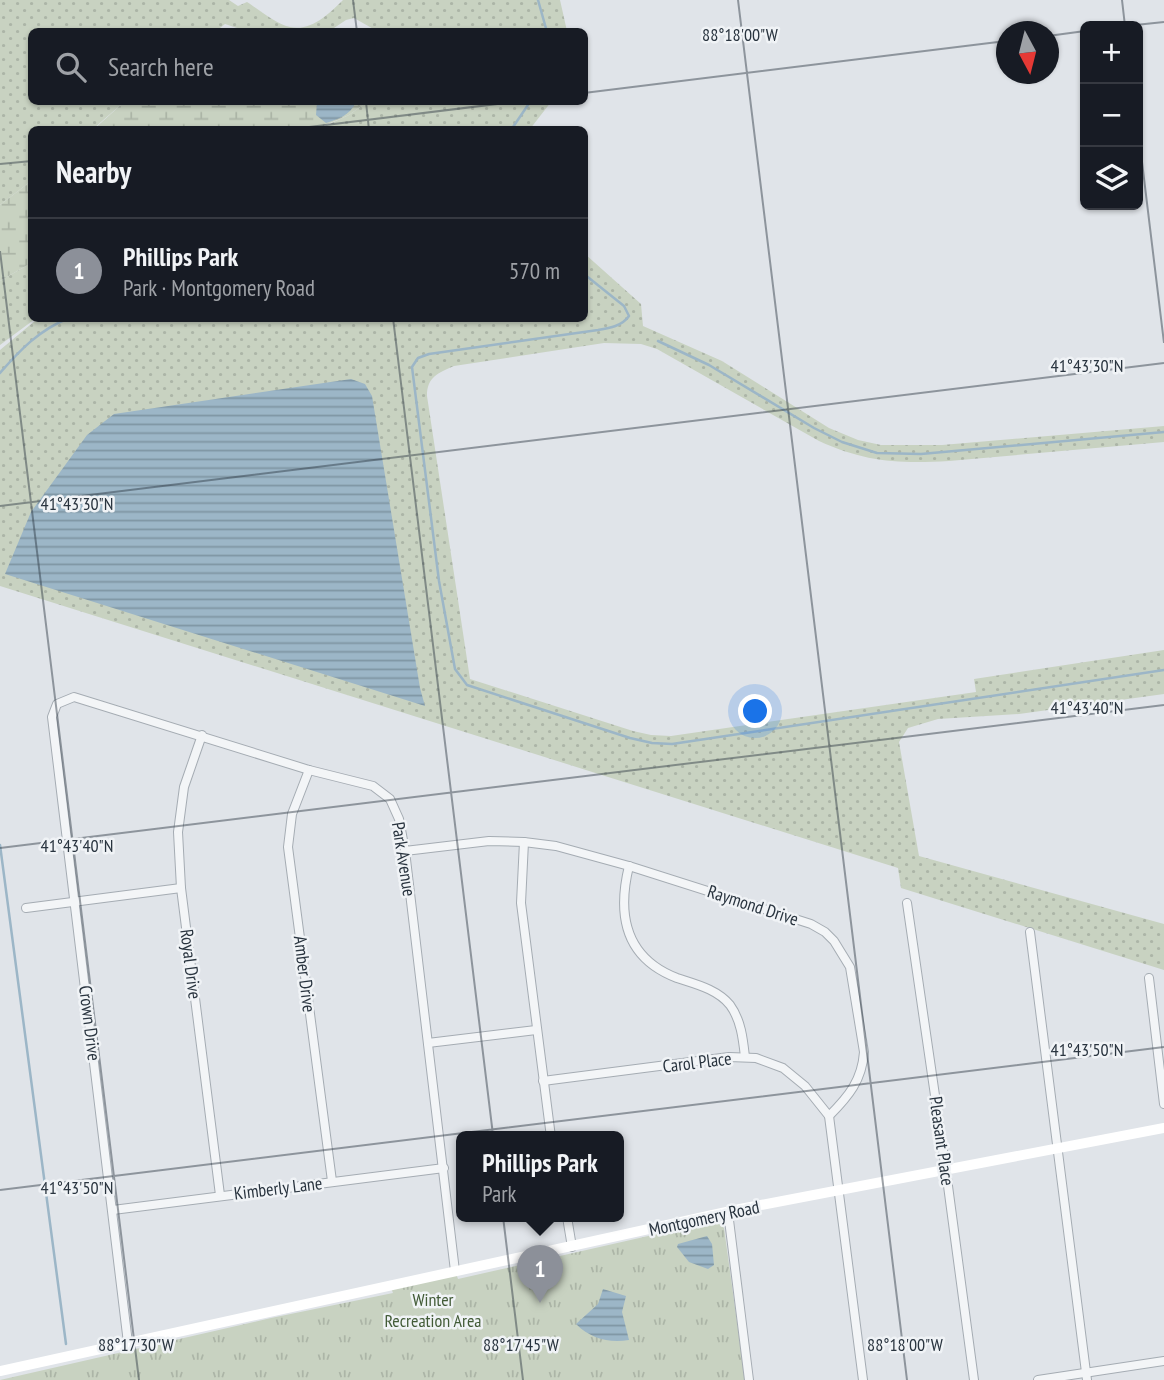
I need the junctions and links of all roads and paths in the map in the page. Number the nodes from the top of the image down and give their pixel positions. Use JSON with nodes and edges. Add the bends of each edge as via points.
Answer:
{"nodes":[{"id":1,"x":57,"y":704,"type":"joint"},
{"id":2,"x":202,"y":735,"type":"junction"},
{"id":3,"x":309,"y":770,"type":"junction"},
{"id":4,"x":524,"y":842,"type":"junction"},
{"id":5,"x":405,"y":852,"type":"junction"},
{"id":6,"x":629,"y":866,"type":"junction"},
{"id":7,"x":181,"y":888,"type":"junction"},
{"id":8,"x":74,"y":901,"type":"junction"},
{"id":9,"x":907,"y":903,"type":"dead end"},
{"id":10,"x":26,"y":908,"type":"dead end"},
{"id":11,"x":1030,"y":932,"type":"dead end"},
{"id":12,"x":1149,"y":978,"type":"dead end"},
{"id":13,"x":536,"y":1030,"type":"junction"},
{"id":14,"x":428,"y":1043,"type":"junction"},
{"id":15,"x":745,"y":1057,"type":"junction"},
{"id":16,"x":543,"y":1081,"type":"junction"},
{"id":17,"x":1164,"y":1104,"type":"edge"},
{"id":18,"x":830,"y":1116,"type":"junction"},
{"id":19,"x":1164,"y":1128,"type":"edge"},
{"id":20,"x":550,"y":1131,"type":"edge"},
{"id":21,"x":1058,"y":1149,"type":"junction"},
{"id":22,"x":444,"y":1168,"type":"junction"},
{"id":23,"x":946,"y":1171,"type":"junction"},
{"id":24,"x":332,"y":1181,"type":"junction"},
{"id":25,"x":839,"y":1190,"type":"junction"},
{"id":26,"x":220,"y":1195,"type":"junction"},
{"id":27,"x":113,"y":1210,"type":"junction"},
{"id":28,"x":728,"y":1212,"type":"junction"},
{"id":29,"x":567,"y":1222,"type":"edge"},
{"id":30,"x":572,"y":1247,"type":"junction"},
{"id":31,"x":456,"y":1270,"type":"junction"},
{"id":32,"x":128,"y":1343,"type":"junction"},
{"id":33,"x":1164,"y":1361,"type":"edge"},
{"id":34,"x":0,"y":1371,"type":"edge"},
{"id":35,"x":1087,"y":1377,"type":"edge"},
{"id":36,"x":749,"y":1380,"type":"edge"},
{"id":37,"x":863,"y":1380,"type":"edge"},
{"id":38,"x":974,"y":1380,"type":"edge"},
{"id":39,"x":1038,"y":1380,"type":"edge"}],
"edges":[{"from":1,"to":2,"type":"street","name":"Park Avenue","via":[[74,697]]},
{"from":1,"to":8,"type":"street","name":"Crown Drive","via":[[52,717]]},
{"from":2,"to":3,"type":"street","name":"Park Avenue"},
{"from":2,"to":7,"type":"street","name":"Royal Drive","via":[[184,787],[178,832]]},
{"from":3,"to":5,"type":"street","name":"Park Avenue","via":[[373,786],[390,799]]},
{"from":3,"to":24,"type":"street","name":"Amber Drive","via":[[292,814],[288,847]]},
{"from":4,"to":5,"type":"street","name":"Raymond Drive","via":[[477,842]]},
{"from":4,"to":6,"type":"street","name":"Raymond Drive","via":[[577,850]]},
{"from":4,"to":13,"type":"street","via":[[521,903]]},
{"from":5,"to":14,"type":"street","name":"Park Avenue"},
{"from":6,"to":15,"type":"street","via":[[624,915],[639,952],[660,970],[723,998],[739,1024]]},
{"from":6,"to":18,"type":"street","name":"Raymond Drive","via":[[795,918],[834,941],[850,967],[864,1052],[855,1088]]},
{"from":7,"to":8,"type":"street"},
{"from":7,"to":26,"type":"street","name":"Royal Drive"},
{"from":8,"to":10,"type":"street"},
{"from":8,"to":27,"type":"street","name":"Crown Drive"},
{"from":9,"to":23,"type":"street","name":"Pleasant Place"},
{"from":11,"to":21,"type":"street"},
{"from":12,"to":17,"type":"street"},
{"from":13,"to":14,"type":"street"},
{"from":13,"to":16,"type":"street"},
{"from":14,"to":22,"type":"street","name":"Park Avenue"},
{"from":15,"to":16,"type":"street","name":"Carol Place"},
{"from":15,"to":18,"type":"street","name":"Carol Place","via":[[771,1062],[794,1075]]},
{"from":16,"to":20,"type":"street"},
{"from":18,"to":25,"type":"street"},
{"from":19,"to":21,"type":"street","name":"Montgomery Road"},
{"from":21,"to":23,"type":"street","name":"Montgomery Road"},
{"from":21,"to":35,"type":"street"},
{"from":22,"to":24,"type":"street","name":"Kimberly Lane"},
{"from":22,"to":31,"type":"street","name":"Park Avenue"},
{"from":23,"to":25,"type":"street","name":"Montgomery Road"},
{"from":23,"to":38,"type":"street","name":"Pleasant Place"},
{"from":24,"to":26,"type":"street","name":"Kimberly Lane"},
{"from":25,"to":28,"type":"street","name":"Montgomery Road"},
{"from":25,"to":37,"type":"street"},
{"from":26,"to":27,"type":"street","name":"Kimberly Lane"},
{"from":27,"to":32,"type":"street","name":"Crown Drive"},
{"from":28,"to":30,"type":"street","name":"Montgomery Road"},
{"from":28,"to":36,"type":"street"},
{"from":29,"to":30,"type":"street"},
{"from":30,"to":31,"type":"street","name":"Montgomery Road"},
{"from":31,"to":32,"type":"street","name":"Montgomery Road"},
{"from":32,"to":34,"type":"street","name":"Montgomery Road"},
{"from":33,"to":35,"type":"street"},
{"from":35,"to":39,"type":"street"}]}
